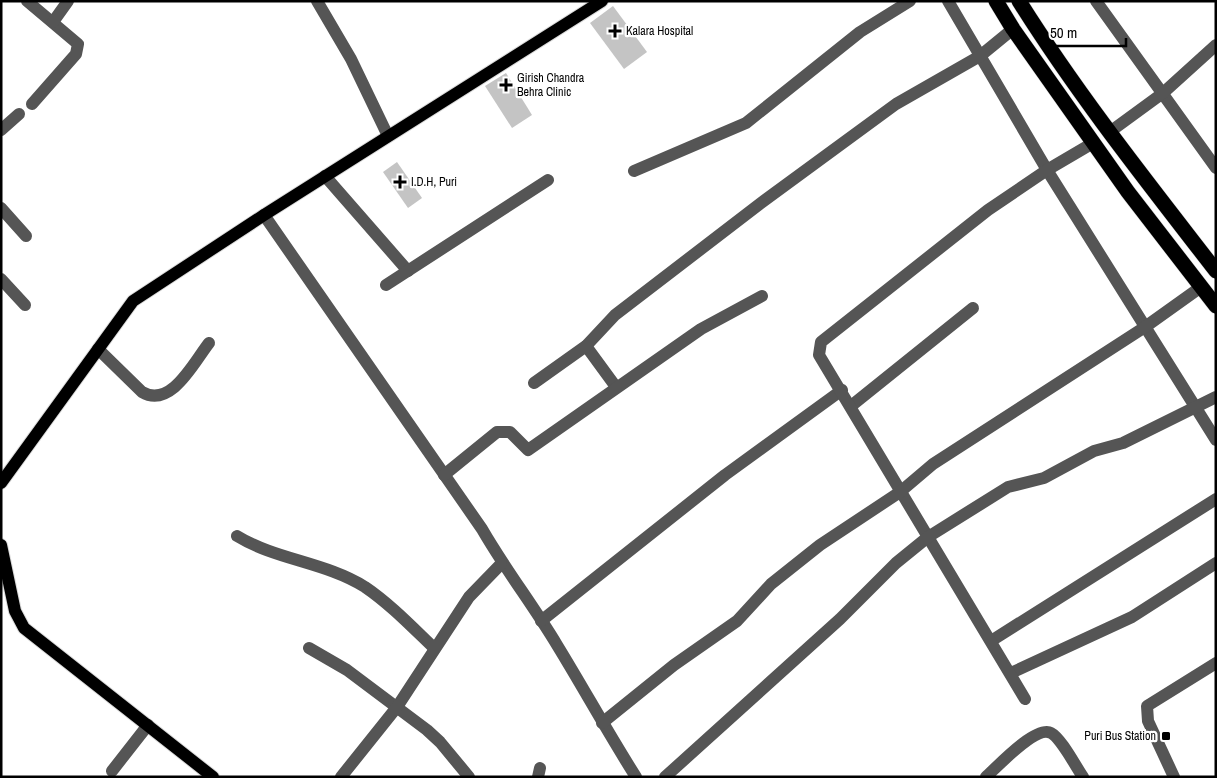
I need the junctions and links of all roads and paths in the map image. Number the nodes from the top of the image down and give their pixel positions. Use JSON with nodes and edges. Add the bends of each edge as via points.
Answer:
{"nodes":[{"id":1,"x":27,"y":1,"type":"edge"},
{"id":2,"x":68,"y":1,"type":"edge"},
{"id":3,"x":317,"y":1,"type":"edge"},
{"id":4,"x":602,"y":1,"type":"edge"},
{"id":5,"x":910,"y":1,"type":"edge"},
{"id":6,"x":948,"y":1,"type":"edge"},
{"id":7,"x":996,"y":1,"type":"edge"},
{"id":8,"x":1019,"y":1,"type":"edge"},
{"id":9,"x":1096,"y":1,"type":"edge"},
{"id":10,"x":53,"y":22,"type":"junction"},
{"id":11,"x":1013,"y":29,"type":"junction"},
{"id":12,"x":1216,"y":45,"type":"edge"},
{"id":13,"x":980,"y":56,"type":"junction"},
{"id":14,"x":1163,"y":93,"type":"junction"},
{"id":15,"x":32,"y":104,"type":"dead end"},
{"id":16,"x":19,"y":114,"type":"dead end"},
{"id":17,"x":1,"y":130,"type":"edge"},
{"id":18,"x":1111,"y":131,"type":"junction"},
{"id":19,"x":388,"y":136,"type":"junction"},
{"id":20,"x":1093,"y":143,"type":"junction"},
{"id":21,"x":1216,"y":168,"type":"edge"},
{"id":22,"x":1047,"y":170,"type":"junction"},
{"id":23,"x":634,"y":171,"type":"dead end"},
{"id":24,"x":324,"y":176,"type":"junction"},
{"id":25,"x":548,"y":180,"type":"dead end"},
{"id":26,"x":1,"y":208,"type":"edge"},
{"id":27,"x":264,"y":214,"type":"junction"},
{"id":28,"x":26,"y":236,"type":"dead end"},
{"id":29,"x":408,"y":271,"type":"junction"},
{"id":30,"x":1216,"y":271,"type":"edge"},
{"id":31,"x":3,"y":285,"type":"edge"},
{"id":32,"x":386,"y":285,"type":"dead end"},
{"id":33,"x":1200,"y":287,"type":"junction"},
{"id":34,"x":762,"y":296,"type":"dead end"},
{"id":35,"x":25,"y":305,"type":"dead end"},
{"id":36,"x":1216,"y":306,"type":"edge"},
{"id":37,"x":972,"y":308,"type":"dead end"},
{"id":38,"x":1145,"y":327,"type":"junction"},
{"id":39,"x":209,"y":343,"type":"dead end"},
{"id":40,"x":586,"y":346,"type":"junction"},
{"id":41,"x":98,"y":349,"type":"junction"},
{"id":42,"x":534,"y":383,"type":"dead end"},
{"id":43,"x":616,"y":387,"type":"junction"},
{"id":44,"x":842,"y":390,"type":"junction"},
{"id":45,"x":1216,"y":397,"type":"edge"},
{"id":46,"x":851,"y":406,"type":"junction"},
{"id":47,"x":1196,"y":406,"type":"junction"},
{"id":48,"x":1216,"y":440,"type":"edge"},
{"id":49,"x":444,"y":475,"type":"junction"},
{"id":50,"x":1,"y":483,"type":"edge"},
{"id":51,"x":900,"y":492,"type":"junction"},
{"id":52,"x":1216,"y":499,"type":"edge"},
{"id":53,"x":237,"y":536,"type":"dead end"},
{"id":54,"x":928,"y":537,"type":"junction"},
{"id":55,"x":1,"y":545,"type":"edge"},
{"id":56,"x":1216,"y":563,"type":"edge"},
{"id":57,"x":501,"y":564,"type":"junction"},
{"id":58,"x":541,"y":621,"type":"junction"},
{"id":59,"x":992,"y":641,"type":"junction"},
{"id":60,"x":309,"y":648,"type":"dead end"},
{"id":61,"x":434,"y":648,"type":"junction"},
{"id":62,"x":1216,"y":663,"type":"edge"},
{"id":63,"x":1011,"y":673,"type":"junction"},
{"id":64,"x":1025,"y":699,"type":"dead end"},
{"id":65,"x":397,"y":707,"type":"junction"},
{"id":66,"x":602,"y":723,"type":"junction"},
{"id":67,"x":148,"y":726,"type":"junction"},
{"id":68,"x":112,"y":771,"type":"dead end"},
{"id":69,"x":213,"y":777,"type":"edge"},
{"id":70,"x":341,"y":777,"type":"edge"},
{"id":71,"x":469,"y":777,"type":"edge"},
{"id":72,"x":636,"y":777,"type":"edge"},
{"id":73,"x":665,"y":777,"type":"edge"},
{"id":74,"x":986,"y":777,"type":"edge"},
{"id":75,"x":1083,"y":777,"type":"edge"},
{"id":76,"x":1174,"y":777,"type":"edge"}],
"edges":[{"from":1,"to":10,"type":"street"},
{"from":2,"to":10,"type":"street"},
{"from":3,"to":19,"type":"street","via":[[351,59]]},
{"from":4,"to":19,"type":"main road"},
{"from":5,"to":23,"type":"street","via":[[860,32],[746,122]]},
{"from":6,"to":13,"type":"street"},
{"from":7,"to":11,"type":"highway"},
{"from":8,"to":18,"type":"highway"},
{"from":9,"to":14,"type":"street"},
{"from":10,"to":15,"type":"street","via":[[75,38],[78,49]]},
{"from":11,"to":13,"type":"street"},
{"from":11,"to":20,"type":"highway"},
{"from":12,"to":14,"type":"street"},
{"from":13,"to":22,"type":"street"},
{"from":13,"to":40,"type":"street","via":[[888,110],[648,289],[615,315]]},
{"from":14,"to":18,"type":"street"},
{"from":14,"to":21,"type":"street"},
{"from":16,"to":17,"type":"street"},
{"from":18,"to":30,"type":"highway"},
{"from":19,"to":24,"type":"main road"},
{"from":20,"to":22,"type":"street"},
{"from":20,"to":33,"type":"highway"},
{"from":22,"to":38,"type":"street"},
{"from":22,"to":44,"type":"street","via":[[988,210],[821,342],[820,355]]},
{"from":24,"to":27,"type":"main road"},
{"from":24,"to":29,"type":"street"},
{"from":25,"to":29,"type":"street"},
{"from":26,"to":28,"type":"street"},
{"from":27,"to":41,"type":"main road","via":[[133,301]]},
{"from":27,"to":49,"type":"street"},
{"from":29,"to":32,"type":"street"},
{"from":31,"to":35,"type":"street"},
{"from":33,"to":36,"type":"highway"},
{"from":33,"to":38,"type":"street"},
{"from":34,"to":43,"type":"street","via":[[701,329]]},
{"from":37,"to":46,"type":"street"},
{"from":38,"to":47,"type":"street"},
{"from":38,"to":51,"type":"street","via":[[933,464]]},
{"from":39,"to":41,"type":"street","via":[[172,391],[160,397],[150,397],[142,392]]},
{"from":40,"to":42,"type":"street"},
{"from":40,"to":43,"type":"street"},
{"from":41,"to":50,"type":"main road"},
{"from":43,"to":49,"type":"street","via":[[528,450],[510,432],[497,432]]},
{"from":44,"to":46,"type":"street"},
{"from":44,"to":58,"type":"street","via":[[724,475]]},
{"from":45,"to":47,"type":"street"},
{"from":46,"to":51,"type":"street"},
{"from":47,"to":48,"type":"street"},
{"from":47,"to":54,"type":"street","via":[[1123,443],[1094,451],[1044,478],[1008,487]]},
{"from":49,"to":57,"type":"street","via":[[482,529]]},
{"from":51,"to":54,"type":"street"},
{"from":51,"to":66,"type":"street","via":[[820,545],[772,584],[737,621],[674,665]]},
{"from":52,"to":59,"type":"street"},
{"from":53,"to":61,"type":"street","via":[[256,548],[311,564],[364,587]]},
{"from":54,"to":59,"type":"street"},
{"from":54,"to":73,"type":"street"},
{"from":55,"to":67,"type":"main road","via":[[15,611],[24,628]]},
{"from":56,"to":63,"type":"street","via":[[1132,617]]},
{"from":57,"to":58,"type":"street"},
{"from":57,"to":61,"type":"street","via":[[469,598]]},
{"from":58,"to":66,"type":"street"},
{"from":59,"to":63,"type":"street"},
{"from":60,"to":65,"type":"street","via":[[347,670]]},
{"from":61,"to":65,"type":"street"},
{"from":62,"to":76,"type":"street","via":[[1147,706],[1148,721]]},
{"from":63,"to":64,"type":"street"},
{"from":65,"to":70,"type":"street"},
{"from":65,"to":71,"type":"street","via":[[440,742]]},
{"from":66,"to":72,"type":"street"},
{"from":67,"to":68,"type":"street"},
{"from":67,"to":69,"type":"main road"},
{"from":74,"to":75,"type":"street","via":[[1020,746],[1038,733],[1045,732],[1056,736]]}]}
